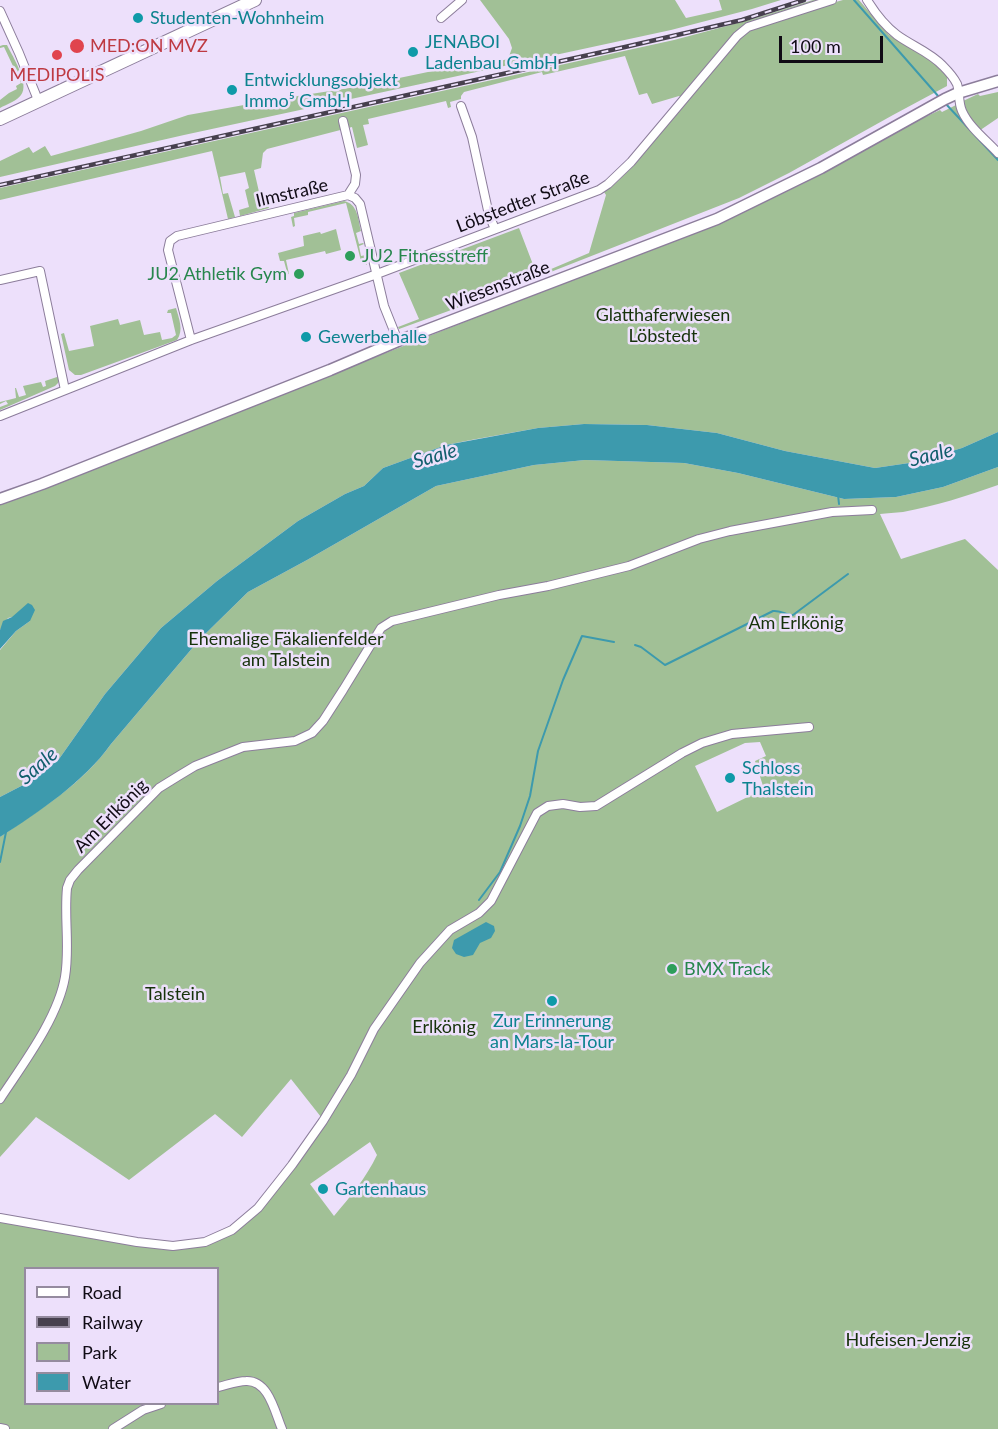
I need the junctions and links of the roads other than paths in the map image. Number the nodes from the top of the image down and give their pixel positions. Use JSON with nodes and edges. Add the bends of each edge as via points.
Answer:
{"nodes":[{"id":1,"x":255,"y":0,"type":"edge"},
{"id":2,"x":462,"y":0,"type":"edge"},
{"id":3,"x":832,"y":0,"type":"edge"},
{"id":4,"x":867,"y":0,"type":"edge"},
{"id":5,"x":0,"y":11,"type":"edge"},
{"id":6,"x":441,"y":18,"type":"dead end"},
{"id":7,"x":998,"y":81,"type":"edge"},
{"id":8,"x":958,"y":93,"type":"junction"},
{"id":9,"x":38,"y":100,"type":"junction"},
{"id":10,"x":461,"y":106,"type":"dead end"},
{"id":11,"x":0,"y":119,"type":"edge"},
{"id":12,"x":343,"y":121,"type":"dead end"},
{"id":13,"x":998,"y":153,"type":"edge"},
{"id":14,"x":348,"y":195,"type":"junction"},
{"id":15,"x":495,"y":229,"type":"junction"},
{"id":16,"x":377,"y":274,"type":"junction"},
{"id":17,"x":0,"y":280,"type":"edge"},
{"id":18,"x":191,"y":340,"type":"junction"},
{"id":19,"x":398,"y":341,"type":"junction"},
{"id":20,"x":65,"y":390,"type":"junction"},
{"id":21,"x":0,"y":416,"type":"edge"},
{"id":22,"x":0,"y":499,"type":"edge"},
{"id":23,"x":872,"y":510,"type":"dead end"},
{"id":24,"x":809,"y":727,"type":"dead end"},
{"id":25,"x":0,"y":1099,"type":"edge"},
{"id":26,"x":0,"y":1218,"type":"edge"},
{"id":27,"x":219,"y":1387,"type":"edge"},
{"id":28,"x":158,"y":1405,"type":"edge"},
{"id":29,"x":0,"y":1428,"type":"edge"},
{"id":30,"x":5,"y":1429,"type":"edge"},
{"id":31,"x":113,"y":1429,"type":"edge"},
{"id":32,"x":282,"y":1429,"type":"edge"}],
"edges":[{"from":1,"to":9,"type":"main road"},
{"from":2,"to":6,"type":"street"},
{"from":3,"to":15,"type":"street","name":"Löbstedter Straße","via":[[748,27],[737,36],[608,184]]},
{"from":4,"to":8,"type":"street","via":[[890,29],[943,65],[957,84]]},
{"from":5,"to":9,"type":"street"},
{"from":7,"to":8,"type":"street","name":"Wiesenstraße"},
{"from":8,"to":13,"type":"street","via":[[959,105],[969,123]]},
{"from":8,"to":19,"type":"street","name":"Wiesenstraße","via":[[717,219]]},
{"from":9,"to":11,"type":"main road"},
{"from":10,"to":15,"type":"street"},
{"from":12,"to":14,"type":"street","via":[[356,175]]},
{"from":14,"to":16,"type":"street","name":"Ilmstraße","via":[[360,204]]},
{"from":14,"to":18,"type":"street","name":"Ilmstraße","via":[[177,236],[170,241],[168,250]]},
{"from":15,"to":16,"type":"street","name":"Löbstedter Straße"},
{"from":16,"to":18,"type":"street","name":"Löbstedter Straße"},
{"from":16,"to":19,"type":"street","name":"Ilmstraße"},
{"from":17,"to":20,"type":"street","via":[[40,271]]},
{"from":18,"to":20,"type":"street","name":"Löbstedter Straße"},
{"from":19,"to":22,"type":"street","name":"Wiesenstraße"},
{"from":20,"to":21,"type":"street","name":"Löbstedter Straße"},
{"from":23,"to":25,"type":"street","name":"Am Erlkönig","via":[[832,512],[730,531],[629,566],[392,621],[381,628],[344,690],[312,733],[295,741],[243,747],[195,766],[159,788],[78,870],[67,888],[67,960],[60,996],[53,1016]]},
{"from":24,"to":26,"type":"street","via":[[732,734],[702,743],[597,806],[563,804],[548,806],[537,813],[492,901],[450,930],[420,963],[374,1029],[323,1121],[260,1206],[232,1230],[205,1242],[173,1246]]},
{"from":27,"to":32,"type":"street","via":[[246,1381],[259,1384],[267,1393]]},
{"from":28,"to":31,"type":"street"},
{"from":29,"to":30,"type":"street"}]}
